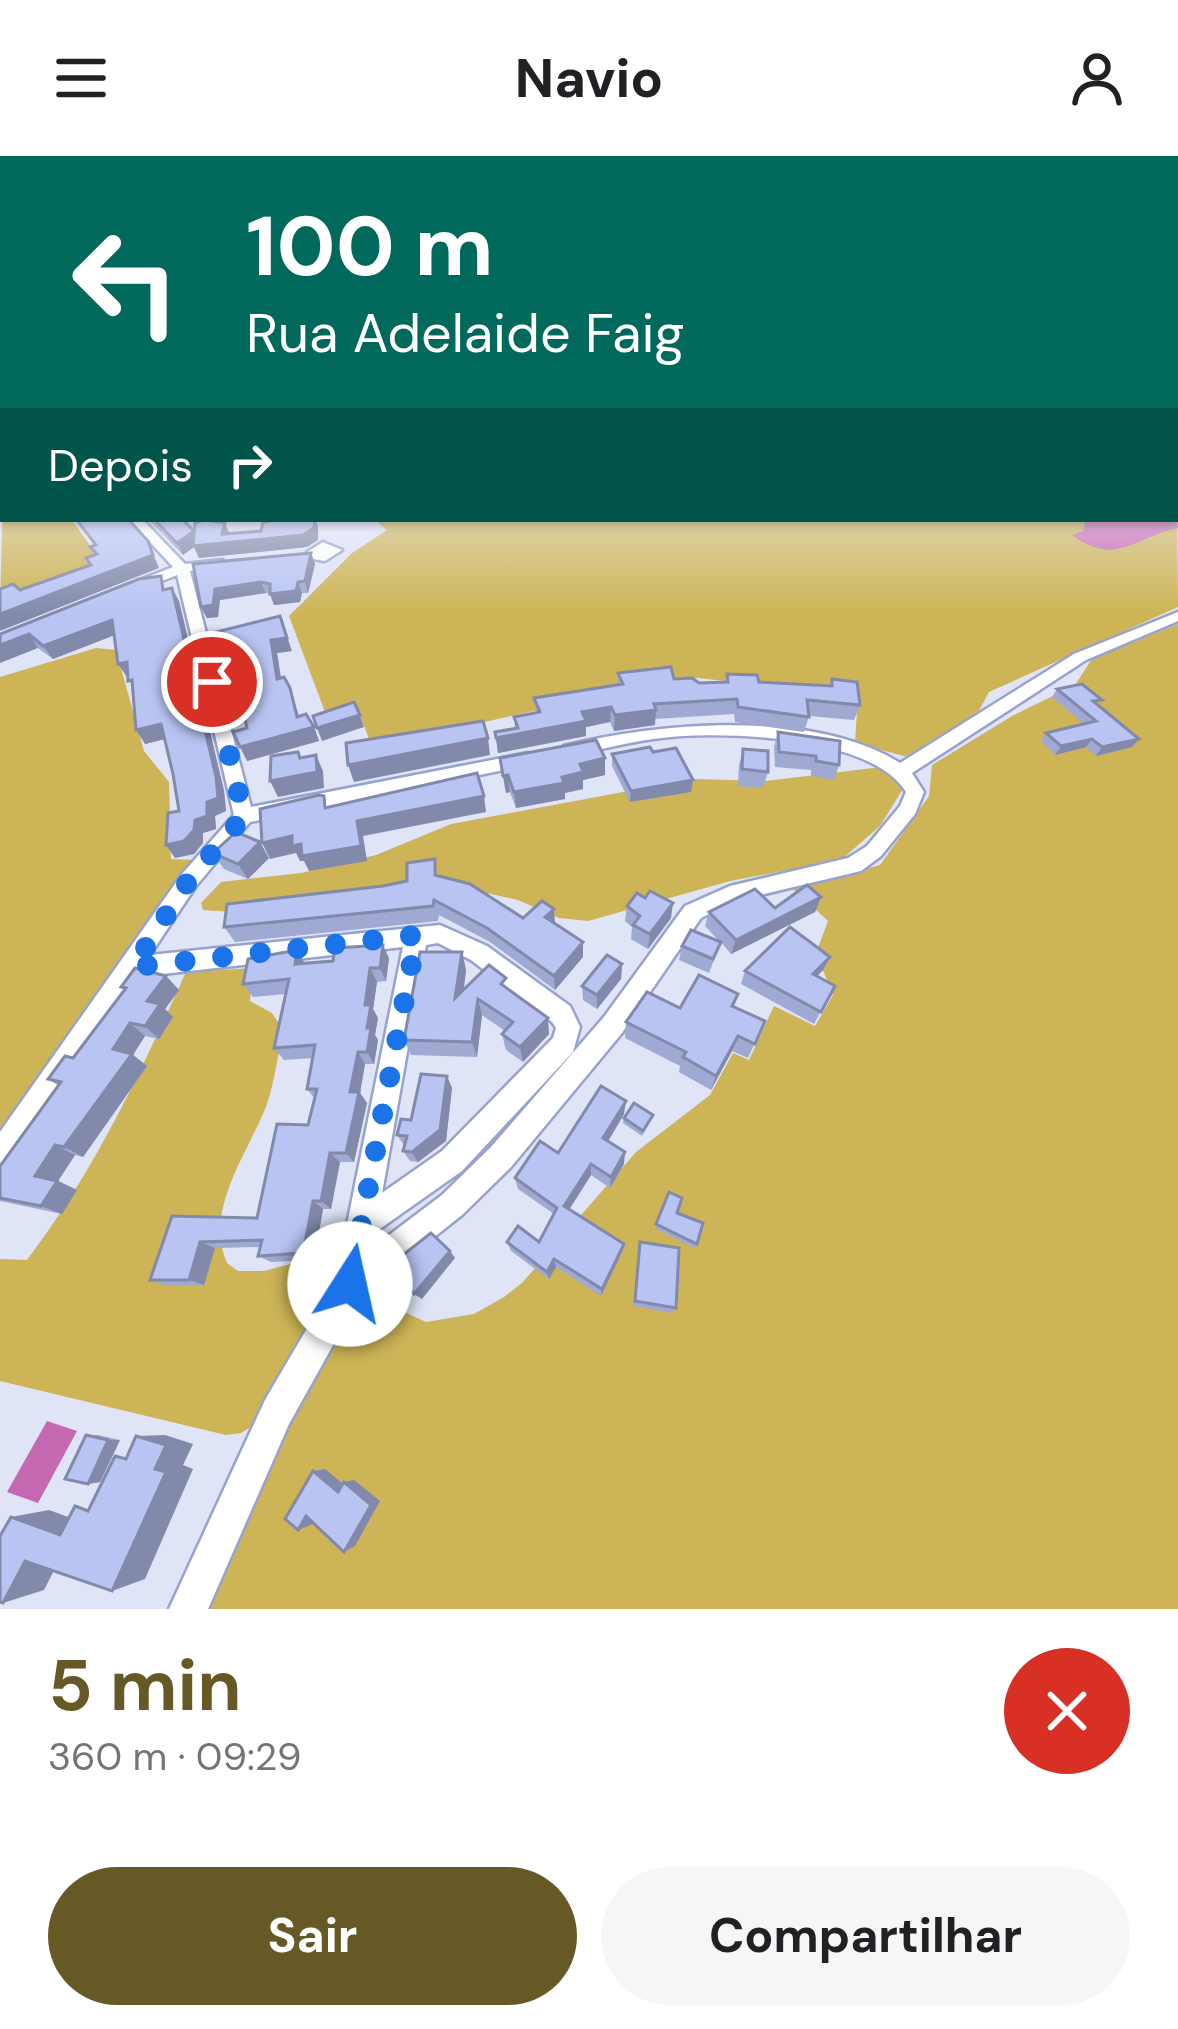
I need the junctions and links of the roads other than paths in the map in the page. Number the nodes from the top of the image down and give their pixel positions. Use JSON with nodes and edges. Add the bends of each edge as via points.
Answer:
{"nodes":[{"id":1,"x":138,"y":522,"type":"edge"},
{"id":2,"x":312,"y":555,"type":"edge"},
{"id":3,"x":290,"y":557,"type":"edge"},
{"id":4,"x":247,"y":561,"type":"edge"},
{"id":5,"x":182,"y":568,"type":"junction"},
{"id":6,"x":121,"y":592,"type":"edge"},
{"id":7,"x":1178,"y":616,"type":"edge"},
{"id":8,"x":903,"y":770,"type":"junction"},
{"id":9,"x":244,"y":816,"type":"junction"},
{"id":10,"x":417,"y":935,"type":"junction"},
{"id":11,"x":133,"y":967,"type":"junction"},
{"id":12,"x":0,"y":1156,"type":"edge"},
{"id":13,"x":360,"y":1226,"type":"junction"},
{"id":14,"x":350,"y":1284,"type":"junction"},
{"id":15,"x":188,"y":1609,"type":"edge"}],
"edges":[{"from":1,"to":5,"type":"street"},
{"from":2,"to":3,"type":"street"},
{"from":4,"to":5,"type":"street"},
{"from":5,"to":6,"type":"street"},
{"from":5,"to":9,"type":"street"},
{"from":7,"to":8,"type":"street","via":[[1080,657]]},
{"from":8,"to":9,"type":"street","via":[[844,748],[692,730]]},
{"from":8,"to":14,"type":"street","via":[[914,797],[866,859],[730,894],[693,912],[614,1025],[513,1144],[452,1205]]},
{"from":9,"to":11,"type":"street","via":[[189,880]]},
{"from":10,"to":11,"type":"street"},
{"from":10,"to":13,"type":"street"},
{"from":10,"to":13,"type":"street","via":[[448,935],[479,953],[561,1014],[568,1032],[487,1129]]},
{"from":11,"to":12,"type":"street"},
{"from":13,"to":14,"type":"street"},
{"from":14,"to":15,"type":"street","via":[[277,1412]]}]}
